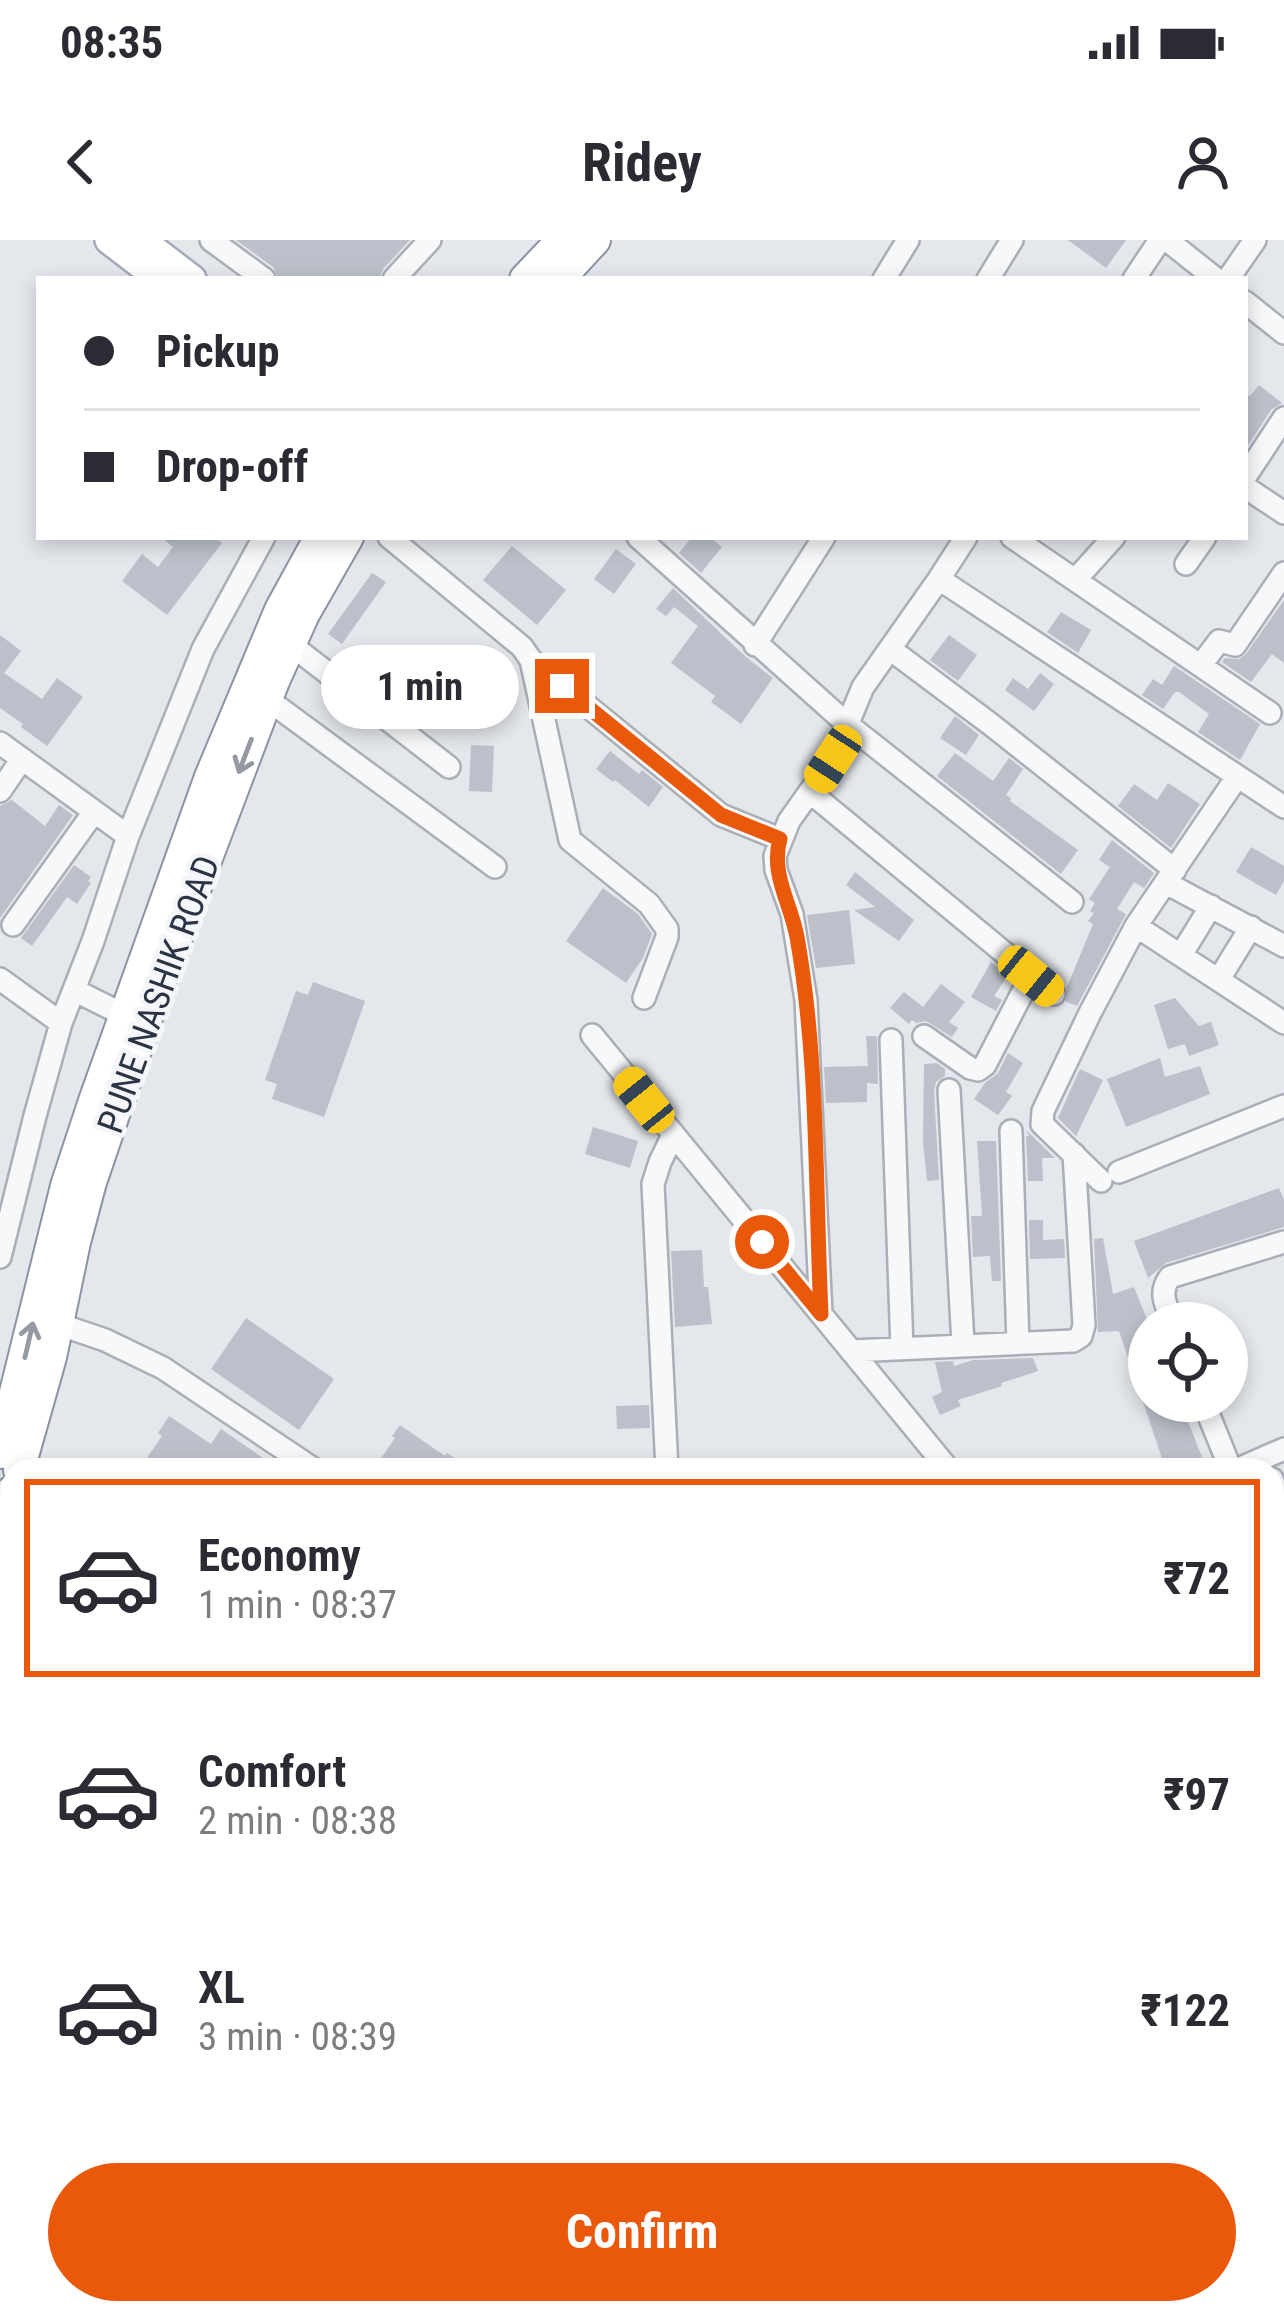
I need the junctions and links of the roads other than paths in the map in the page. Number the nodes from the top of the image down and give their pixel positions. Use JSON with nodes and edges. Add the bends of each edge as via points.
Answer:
{"nodes":[{"id":1,"x":109,"y":240,"type":"edge"},
{"id":2,"x":141,"y":240,"type":"edge"},
{"id":3,"x":212,"y":240,"type":"edge"},
{"id":4,"x":430,"y":240,"type":"edge"},
{"id":5,"x":562,"y":240,"type":"edge"},
{"id":6,"x":595,"y":240,"type":"edge"},
{"id":7,"x":908,"y":240,"type":"edge"},
{"id":8,"x":1012,"y":240,"type":"edge"},
{"id":9,"x":1163,"y":240,"type":"edge"},
{"id":10,"x":1255,"y":240,"type":"edge"},
{"id":11,"x":156,"y":276,"type":"edge"},
{"id":12,"x":188,"y":276,"type":"edge"},
{"id":13,"x":260,"y":276,"type":"edge"},
{"id":14,"x":397,"y":276,"type":"edge"},
{"id":15,"x":528,"y":276,"type":"edge"},
{"id":16,"x":562,"y":276,"type":"edge"},
{"id":17,"x":886,"y":276,"type":"edge"},
{"id":18,"x":990,"y":276,"type":"edge"},
{"id":19,"x":1136,"y":276,"type":"edge"},
{"id":20,"x":1212,"y":276,"type":"edge"},
{"id":21,"x":1230,"y":276,"type":"edge"},
{"id":22,"x":1252,"y":307,"type":"edge"},
{"id":23,"x":1284,"y":333,"type":"edge"},
{"id":24,"x":1284,"y":418,"type":"edge"},
{"id":25,"x":1248,"y":472,"type":"edge"},
{"id":26,"x":1248,"y":489,"type":"edge"},
{"id":27,"x":1284,"y":513,"type":"edge"},
{"id":28,"x":262,"y":540,"type":"edge"},
{"id":29,"x":318,"y":540,"type":"edge"},
{"id":30,"x":347,"y":540,"type":"edge"},
{"id":31,"x":392,"y":540,"type":"edge"},
{"id":32,"x":641,"y":540,"type":"edge"},
{"id":33,"x":822,"y":540,"type":"edge"},
{"id":34,"x":964,"y":540,"type":"edge"},
{"id":35,"x":1017,"y":540,"type":"edge"},
{"id":36,"x":1111,"y":540,"type":"edge"},
{"id":37,"x":1202,"y":540,"type":"edge"},
{"id":38,"x":1186,"y":564,"type":"dead end"},
{"id":39,"x":1284,"y":573,"type":"edge"},
{"id":40,"x":939,"y":579,"type":"junction"},
{"id":41,"x":1076,"y":579,"type":"junction"},
{"id":42,"x":290,"y":644,"type":"junction"},
{"id":43,"x":755,"y":645,"type":"junction"},
{"id":44,"x":890,"y":649,"type":"junction"},
{"id":45,"x":531,"y":660,"type":"junction"},
{"id":46,"x":1201,"y":665,"type":"junction"},
{"id":47,"x":267,"y":699,"type":"junction"},
{"id":48,"x":1270,"y":712,"type":"dead end"},
{"id":49,"x":847,"y":724,"type":"junction"},
{"id":50,"x":0,"y":743,"type":"edge"},
{"id":51,"x":22,"y":759,"type":"junction"},
{"id":52,"x":449,"y":767,"type":"dead end"},
{"id":53,"x":1237,"y":777,"type":"junction"},
{"id":54,"x":0,"y":791,"type":"edge"},
{"id":55,"x":811,"y":794,"type":"junction"},
{"id":56,"x":1284,"y":807,"type":"edge"},
{"id":57,"x":94,"y":812,"type":"junction"},
{"id":58,"x":128,"y":836,"type":"junction"},
{"id":59,"x":780,"y":839,"type":"junction"},
{"id":60,"x":495,"y":867,"type":"dead end"},
{"id":61,"x":1171,"y":877,"type":"junction"},
{"id":62,"x":1072,"y":902,"type":"dead end"},
{"id":63,"x":1210,"y":907,"type":"junction"},
{"id":64,"x":13,"y":926,"type":"dead end"},
{"id":65,"x":1136,"y":926,"type":"junction"},
{"id":66,"x":1251,"y":927,"type":"junction"},
{"id":67,"x":1284,"y":946,"type":"edge"},
{"id":68,"x":1181,"y":955,"type":"junction"},
{"id":69,"x":1031,"y":976,"type":"junction"},
{"id":70,"x":0,"y":979,"type":"edge"},
{"id":71,"x":1220,"y":979,"type":"junction"},
{"id":72,"x":74,"y":990,"type":"junction"},
{"id":73,"x":1054,"y":994,"type":"dead end"},
{"id":74,"x":644,"y":998,"type":"dead end"},
{"id":75,"x":124,"y":1016,"type":"junction"},
{"id":76,"x":62,"y":1023,"type":"junction"},
{"id":77,"x":1284,"y":1023,"type":"edge"},
{"id":78,"x":592,"y":1035,"type":"dead end"},
{"id":79,"x":924,"y":1036,"type":"dead end"},
{"id":80,"x":891,"y":1040,"type":"dead end"},
{"id":81,"x":949,"y":1090,"type":"dead end"},
{"id":82,"x":1284,"y":1106,"type":"edge"},
{"id":83,"x":1011,"y":1131,"type":"dead end"},
{"id":84,"x":673,"y":1135,"type":"junction"},
{"id":85,"x":1074,"y":1154,"type":"junction"},
{"id":86,"x":1284,"y":1242,"type":"edge"},
{"id":87,"x":0,"y":1257,"type":"edge"},
{"id":88,"x":1164,"y":1302,"type":"edge"},
{"id":89,"x":821,"y":1314,"type":"junction"},
{"id":90,"x":58,"y":1324,"type":"junction"},
{"id":91,"x":1018,"y":1343,"type":"junction"},
{"id":92,"x":963,"y":1344,"type":"junction"},
{"id":93,"x":902,"y":1348,"type":"junction"},
{"id":94,"x":851,"y":1351,"type":"junction"},
{"id":95,"x":1213,"y":1422,"type":"edge"},
{"id":96,"x":0,"y":1453,"type":"edge"},
{"id":97,"x":23,"y":1458,"type":"edge"},
{"id":98,"x":297,"y":1458,"type":"edge"},
{"id":99,"x":666,"y":1458,"type":"edge"},
{"id":100,"x":939,"y":1458,"type":"edge"},
{"id":101,"x":1228,"y":1458,"type":"edge"}],
"edges":[{"from":1,"to":11,"type":"main road"},
{"from":2,"to":12,"type":"main road"},
{"from":3,"to":13,"type":"street"},
{"from":4,"to":14,"type":"street"},
{"from":5,"to":15,"type":"highway"},
{"from":6,"to":16,"type":"highway"},
{"from":7,"to":17,"type":"street"},
{"from":8,"to":18,"type":"street"},
{"from":9,"to":19,"type":"street"},
{"from":9,"to":20,"type":"street"},
{"from":10,"to":21,"type":"street"},
{"from":22,"to":23,"type":"street"},
{"from":24,"to":25,"type":"street"},
{"from":26,"to":27,"type":"street"},
{"from":28,"to":58,"type":"street","via":[[203,649]]},
{"from":29,"to":75,"type":"highway","name":"PUNE NASHIK ROAD","via":[[250,676]]},
{"from":30,"to":42,"type":"highway","name":"PUNE NASHIK ROAD"},
{"from":31,"to":45,"type":"street"},
{"from":32,"to":43,"type":"street"},
{"from":33,"to":43,"type":"street"},
{"from":34,"to":40,"type":"street"},
{"from":35,"to":41,"type":"street"},
{"from":36,"to":41,"type":"street"},
{"from":37,"to":38,"type":"street"},
{"from":39,"to":46,"type":"street","via":[[1235,645],[1219,640]]},
{"from":40,"to":44,"type":"street"},
{"from":40,"to":53,"type":"street"},
{"from":41,"to":46,"type":"street"},
{"from":42,"to":47,"type":"highway","name":"PUNE NASHIK ROAD"},
{"from":42,"to":52,"type":"street"},
{"from":43,"to":49,"type":"street"},
{"from":44,"to":49,"type":"street"},
{"from":44,"to":61,"type":"street"},
{"from":45,"to":59,"type":"street","via":[[721,815]]},
{"from":45,"to":74,"type":"street","via":[[570,840],[649,904],[667,929]]},
{"from":46,"to":48,"type":"street"},
{"from":47,"to":60,"type":"street"},
{"from":47,"to":90,"type":"highway","name":"PUNE NASHIK ROAD","one_way":true,"via":[[92,1181]]},
{"from":49,"to":55,"type":"street"},
{"from":49,"to":62,"type":"street"},
{"from":50,"to":51,"type":"street"},
{"from":51,"to":54,"type":"street"},
{"from":51,"to":57,"type":"street"},
{"from":53,"to":56,"type":"street"},
{"from":53,"to":61,"type":"street"},
{"from":55,"to":59,"type":"street"},
{"from":55,"to":69,"type":"street"},
{"from":57,"to":58,"type":"street"},
{"from":57,"to":64,"type":"street"},
{"from":58,"to":72,"type":"street"},
{"from":59,"to":89,"type":"street","via":[[776,870],[806,1000]]},
{"from":61,"to":63,"type":"street"},
{"from":61,"to":65,"type":"street"},
{"from":63,"to":66,"type":"street"},
{"from":63,"to":68,"type":"street"},
{"from":65,"to":68,"type":"street"},
{"from":65,"to":85,"type":"street","via":[[1043,1111],[1042,1124]]},
{"from":66,"to":67,"type":"street"},
{"from":66,"to":71,"type":"street"},
{"from":68,"to":71,"type":"street"},
{"from":69,"to":73,"type":"street"},
{"from":69,"to":79,"type":"street","via":[[978,1070]]},
{"from":70,"to":76,"type":"street"},
{"from":71,"to":77,"type":"street"},
{"from":72,"to":75,"type":"street"},
{"from":72,"to":76,"type":"street"},
{"from":96,"to":75,"type":"highway","name":"PUNE NASHIK ROAD","one_way":true,"via":[[66,1186]]},
{"from":76,"to":87,"type":"street"},
{"from":78,"to":84,"type":"street"},
{"from":80,"to":93,"type":"street"},
{"from":81,"to":92,"type":"street"},
{"from":82,"to":85,"type":"street","via":[[1111,1176]]},
{"from":83,"to":91,"type":"street"},
{"from":84,"to":89,"type":"street"},
{"from":84,"to":99,"type":"street","via":[[653,1184]]},
{"from":85,"to":91,"type":"street","via":[[1082,1336]]},
{"from":86,"to":88,"type":"street","via":[[1170,1277]]},
{"from":89,"to":94,"type":"street"},
{"from":90,"to":97,"type":"highway","name":"PUNE NASHIK ROAD"},
{"from":90,"to":98,"type":"street","via":[[163,1368]]},
{"from":91,"to":92,"type":"street"},
{"from":92,"to":93,"type":"street"},
{"from":93,"to":94,"type":"street"},
{"from":94,"to":100,"type":"street"},
{"from":95,"to":101,"type":"street"}]}
